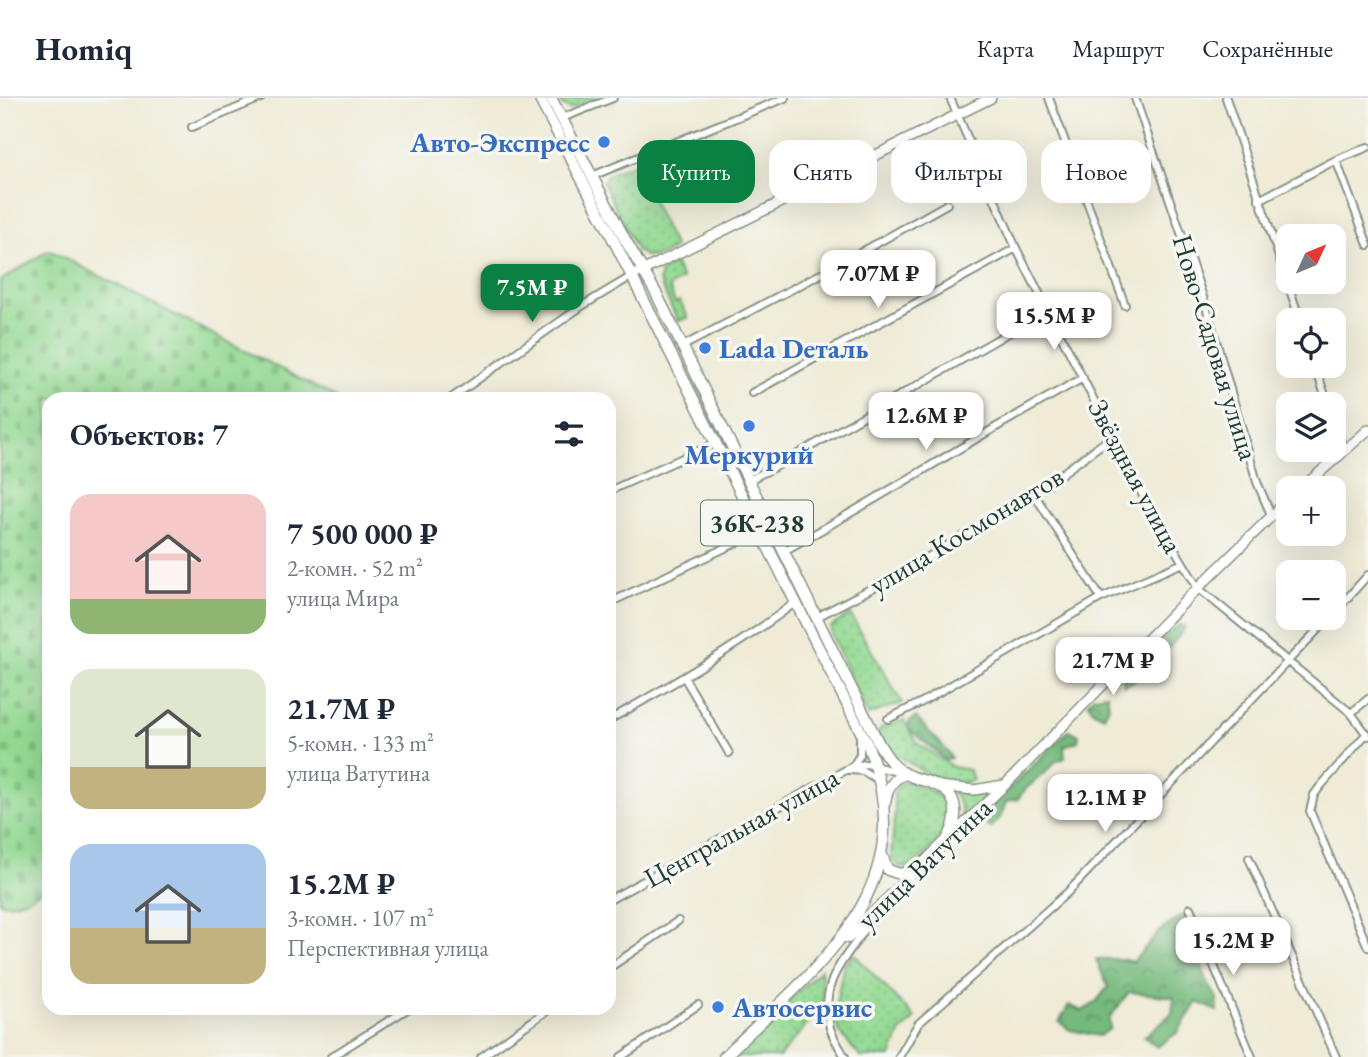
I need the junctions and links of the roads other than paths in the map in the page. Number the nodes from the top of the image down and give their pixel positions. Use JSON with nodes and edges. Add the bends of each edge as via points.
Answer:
{"nodes":[{"id":1,"x":261,"y":98,"type":"edge"},
{"id":2,"x":539,"y":98,"type":"edge"},
{"id":3,"x":551,"y":98,"type":"edge"},
{"id":4,"x":613,"y":98,"type":"edge"},
{"id":5,"x":785,"y":98,"type":"edge"},
{"id":6,"x":950,"y":98,"type":"edge"},
{"id":7,"x":991,"y":98,"type":"edge"},
{"id":8,"x":1049,"y":98,"type":"edge"},
{"id":9,"x":1135,"y":98,"type":"edge"},
{"id":10,"x":1226,"y":98,"type":"edge"},
{"id":11,"x":955,"y":115,"type":"junction"},
{"id":12,"x":562,"y":118,"type":"junction"},
{"id":13,"x":192,"y":127,"type":"dead end"},
{"id":14,"x":1368,"y":147,"type":"edge"},
{"id":15,"x":1336,"y":160,"type":"junction"},
{"id":16,"x":592,"y":176,"type":"junction"},
{"id":17,"x":1259,"y":200,"type":"junction"},
{"id":18,"x":947,"y":204,"type":"dead end"},
{"id":19,"x":1368,"y":245,"type":"edge"},
{"id":20,"x":1016,"y":248,"type":"junction"},
{"id":21,"x":644,"y":271,"type":"junction"},
{"id":22,"x":632,"y":276,"type":"junction"},
{"id":23,"x":1125,"y":305,"type":"dead end"},
{"id":24,"x":1296,"y":308,"type":"edge"},
{"id":25,"x":1048,"y":310,"type":"junction"},
{"id":26,"x":683,"y":346,"type":"junction"},
{"id":27,"x":1083,"y":377,"type":"junction"},
{"id":28,"x":460,"y":392,"type":"edge"},
{"id":29,"x":752,"y":393,"type":"dead end"},
{"id":30,"x":1368,"y":430,"type":"edge"},
{"id":31,"x":1113,"y":436,"type":"junction"},
{"id":32,"x":716,"y":443,"type":"junction"},
{"id":33,"x":1346,"y":450,"type":"edge"},
{"id":34,"x":1332,"y":462,"type":"edge"},
{"id":35,"x":1316,"y":476,"type":"edge"},
{"id":36,"x":747,"y":481,"type":"junction"},
{"id":37,"x":616,"y":488,"type":"edge"},
{"id":38,"x":1034,"y":494,"type":"junction"},
{"id":39,"x":1276,"y":511,"type":"edge"},
{"id":40,"x":1270,"y":516,"type":"junction"},
{"id":41,"x":761,"y":531,"type":"junction"},
{"id":42,"x":782,"y":552,"type":"junction"},
{"id":43,"x":1183,"y":563,"type":"junction"},
{"id":44,"x":1368,"y":575,"type":"edge"},
{"id":45,"x":1198,"y":588,"type":"junction"},
{"id":46,"x":1101,"y":598,"type":"junction"},
{"id":47,"x":616,"y":600,"type":"edge"},
{"id":48,"x":1346,"y":600,"type":"edge"},
{"id":49,"x":796,"y":602,"type":"junction"},
{"id":50,"x":815,"y":618,"type":"junction"},
{"id":51,"x":1318,"y":630,"type":"edge"},
{"id":52,"x":1289,"y":661,"type":"junction"},
{"id":53,"x":684,"y":677,"type":"junction"},
{"id":54,"x":1368,"y":699,"type":"edge"},
{"id":55,"x":1351,"y":713,"type":"junction"},
{"id":56,"x":616,"y":716,"type":"edge"},
{"id":57,"x":888,"y":719,"type":"dead end"},
{"id":58,"x":859,"y":728,"type":"junction"},
{"id":59,"x":1367,"y":735,"type":"edge"},
{"id":60,"x":729,"y":753,"type":"dead end"},
{"id":61,"x":853,"y":766,"type":"junction"},
{"id":62,"x":876,"y":766,"type":"junction"},
{"id":63,"x":845,"y":771,"type":"junction"},
{"id":64,"x":905,"y":774,"type":"junction"},
{"id":65,"x":880,"y":784,"type":"junction"},
{"id":66,"x":1006,"y":784,"type":"junction"},
{"id":67,"x":939,"y":786,"type":"junction"},
{"id":68,"x":884,"y":807,"type":"junction"},
{"id":69,"x":947,"y":841,"type":"junction"},
{"id":70,"x":881,"y":853,"type":"junction"},
{"id":71,"x":1249,"y":858,"type":"dead end"},
{"id":72,"x":919,"y":867,"type":"junction"},
{"id":73,"x":616,"y":896,"type":"edge"},
{"id":74,"x":882,"y":904,"type":"junction"},
{"id":75,"x":1190,"y":908,"type":"dead end"},
{"id":76,"x":678,"y":921,"type":"dead end"},
{"id":77,"x":1368,"y":947,"type":"edge"},
{"id":78,"x":827,"y":957,"type":"junction"},
{"id":79,"x":616,"y":963,"type":"edge"},
{"id":80,"x":698,"y":1005,"type":"dead end"},
{"id":81,"x":398,"y":1015,"type":"edge"},
{"id":82,"x":541,"y":1015,"type":"edge"},
{"id":83,"x":331,"y":1057,"type":"edge"},
{"id":84,"x":481,"y":1057,"type":"edge"},
{"id":85,"x":621,"y":1057,"type":"edge"},
{"id":86,"x":724,"y":1057,"type":"edge"},
{"id":87,"x":845,"y":1057,"type":"edge"},
{"id":88,"x":899,"y":1057,"type":"edge"},
{"id":89,"x":1252,"y":1057,"type":"edge"},
{"id":90,"x":1336,"y":1057,"type":"edge"}],
"edges":[{"from":1,"to":13,"type":"street"},
{"from":2,"to":22,"type":"main road","number":"36К-238"},
{"from":3,"to":12,"type":"main road"},
{"from":4,"to":12,"type":"street"},
{"from":5,"to":16,"type":"street"},
{"from":6,"to":11,"type":"street","name":"Звёздная улица"},
{"from":7,"to":11,"type":"main road"},
{"from":8,"to":23,"type":"street"},
{"from":9,"to":40,"type":"street","name":"Ново-Садовая улица","via":[[1205,303]]},
{"from":10,"to":17,"type":"street"},
{"from":11,"to":20,"type":"street","name":"Звёздная улица"},
{"from":11,"to":21,"type":"main road"},
{"from":12,"to":16,"type":"main road"},
{"from":14,"to":15,"type":"street"},
{"from":15,"to":17,"type":"street"},
{"from":15,"to":19,"type":"street"},
{"from":16,"to":21,"type":"main road"},
{"from":17,"to":24,"type":"street"},
{"from":18,"to":26,"type":"street"},
{"from":20,"to":25,"type":"street","name":"Звёздная улица"},
{"from":20,"to":29,"type":"street"},
{"from":21,"to":22,"type":"main road"},
{"from":21,"to":26,"type":"main road"},
{"from":22,"to":28,"type":"street"},
{"from":22,"to":32,"type":"main road","number":"36К-238"},
{"from":25,"to":27,"type":"street","name":"Звёздная улица"},
{"from":25,"to":36,"type":"street"},
{"from":26,"to":36,"type":"main road"},
{"from":27,"to":31,"type":"street","name":"Звёздная улица"},
{"from":27,"to":42,"type":"street"},
{"from":30,"to":33,"type":"main road"},
{"from":31,"to":38,"type":"street","name":"улица Космонавтов"},
{"from":31,"to":43,"type":"street","name":"Звёздная улица"},
{"from":32,"to":37,"type":"street"},
{"from":32,"to":41,"type":"main road","number":"36К-238"},
{"from":34,"to":35,"type":"main road"},
{"from":36,"to":42,"type":"main road"},
{"from":38,"to":46,"type":"street"},
{"from":38,"to":50,"type":"street","name":"улица Космонавтов"},
{"from":39,"to":40,"type":"main road","name":"улица Ватутина"},
{"from":40,"to":45,"type":"main road","name":"улица Ватутина"},
{"from":41,"to":47,"type":"street"},
{"from":41,"to":49,"type":"main road","number":"36К-238"},
{"from":42,"to":50,"type":"main road"},
{"from":43,"to":45,"type":"street","name":"Звёздная улица"},
{"from":43,"to":46,"type":"street"},
{"from":44,"to":48,"type":"street"},
{"from":45,"to":52,"type":"street"},
{"from":45,"to":66,"type":"main road","name":"улица Ватутина"},
{"from":46,"to":57,"type":"street"},
{"from":49,"to":53,"type":"street"},
{"from":49,"to":58,"type":"main road","number":"36К-238"},
{"from":50,"to":64,"type":"main road","via":[[879,744]]},
{"from":51,"to":52,"type":"street"},
{"from":52,"to":55,"type":"street"},
{"from":52,"to":88,"type":"street","via":[[1068,892],[918,1024]]},
{"from":53,"to":56,"type":"street"},
{"from":53,"to":60,"type":"street"},
{"from":54,"to":55,"type":"street"},
{"from":55,"to":59,"type":"street"},
{"from":58,"to":61,"type":"street","via":[[862,747]]},
{"from":58,"to":62,"type":"main road","number":"36К-238"},
{"from":59,"to":77,"type":"street","via":[[1319,788],[1310,811]]},
{"from":61,"to":62,"type":"street","name":"Центральная улица"},
{"from":61,"to":63,"type":"street","name":"Центральная улица"},
{"from":62,"to":64,"type":"street","name":"Центральная улица"},
{"from":62,"to":65,"type":"main road","number":"36К-238"},
{"from":63,"to":65,"type":"street","via":[[863,771]]},
{"from":63,"to":73,"type":"street","name":"Центральная улица"},
{"from":64,"to":67,"type":"main road"},
{"from":64,"to":68,"type":"main road","via":[[890,786]]},
{"from":65,"to":68,"type":"main road","number":"36К-238"},
{"from":66,"to":67,"type":"main road","via":[[974,790]]},
{"from":66,"to":69,"type":"main road","name":"улица Ватутина"},
{"from":67,"to":69,"type":"main road","via":[[956,810]]},
{"from":68,"to":70,"type":"main road","number":"36К-238"},
{"from":69,"to":72,"type":"main road","name":"улица Ватутина"},
{"from":70,"to":72,"type":"main road","via":[[893,872],[908,873]]},
{"from":70,"to":78,"type":"main road","number":"36К-238","via":[[860,911]]},
{"from":71,"to":90,"type":"street"},
{"from":72,"to":74,"type":"main road","name":"улица Ватутина"},
{"from":74,"to":78,"type":"main road","name":"улица Ватутина"},
{"from":74,"to":87,"type":"street","via":[[841,961],[830,985],[831,1030]]},
{"from":75,"to":89,"type":"street"},
{"from":76,"to":79,"type":"street"},
{"from":78,"to":86,"type":"main road","number":"36К-238"},
{"from":80,"to":85,"type":"street"},
{"from":81,"to":83,"type":"street"},
{"from":82,"to":84,"type":"street"}]}
